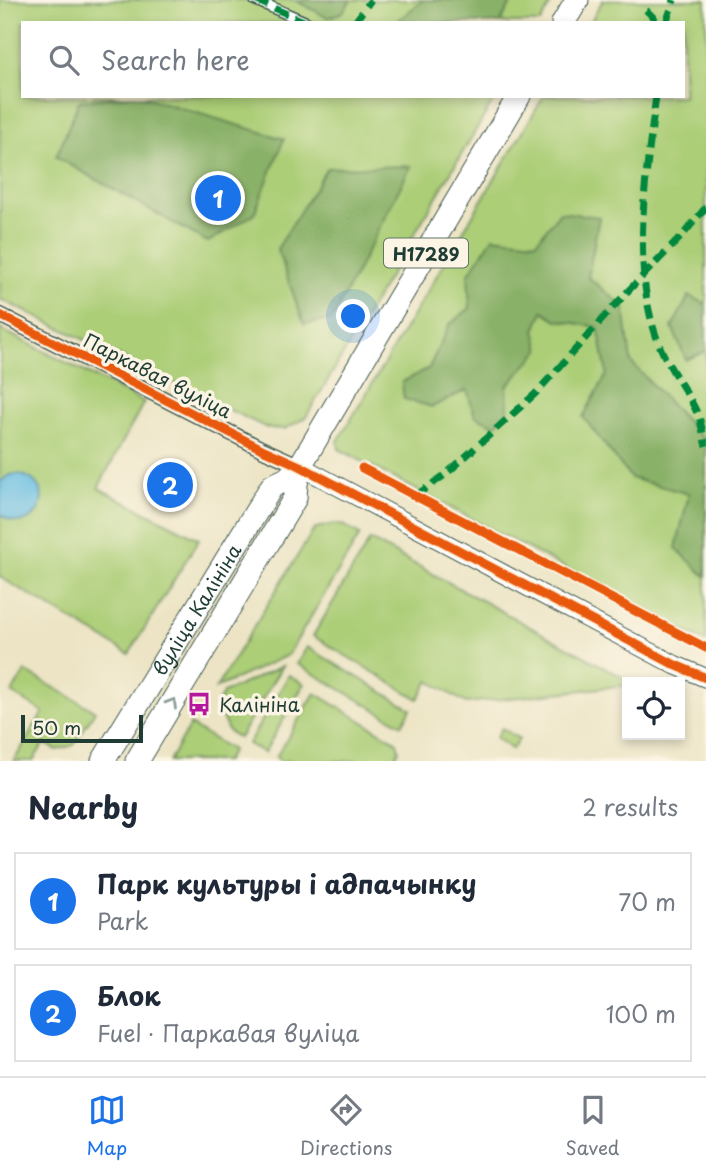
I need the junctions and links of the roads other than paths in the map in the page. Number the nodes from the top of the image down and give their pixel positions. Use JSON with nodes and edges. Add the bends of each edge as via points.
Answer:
{"nodes":[{"id":1,"x":255,"y":0,"type":"edge"},
{"id":2,"x":577,"y":0,"type":"edge"},
{"id":3,"x":303,"y":21,"type":"edge"},
{"id":4,"x":564,"y":21,"type":"edge"},
{"id":5,"x":518,"y":98,"type":"edge"},
{"id":6,"x":0,"y":315,"type":"edge"},
{"id":7,"x":300,"y":466,"type":"junction"},
{"id":8,"x":706,"y":678,"type":"edge"},
{"id":9,"x":103,"y":761,"type":"edge"},
{"id":10,"x":137,"y":761,"type":"edge"}],
"edges":[{"from":1,"to":3,"type":"street"},
{"from":2,"to":4,"type":"main road"},
{"from":5,"to":7,"type":"main road","name":"вуліца Калініна","number":"Н17289"},
{"from":6,"to":7,"type":"street","name":"Паркавая вуліца"},
{"from":7,"to":8,"type":"street"},
{"from":7,"to":9,"type":"main road","name":"вуліца Калініна","number":"Н17289","via":[[272,486]]},
{"from":10,"to":7,"type":"main road","name":"вуліца Калініна","number":"Н17289","one_way":true,"via":[[295,498]]}]}
